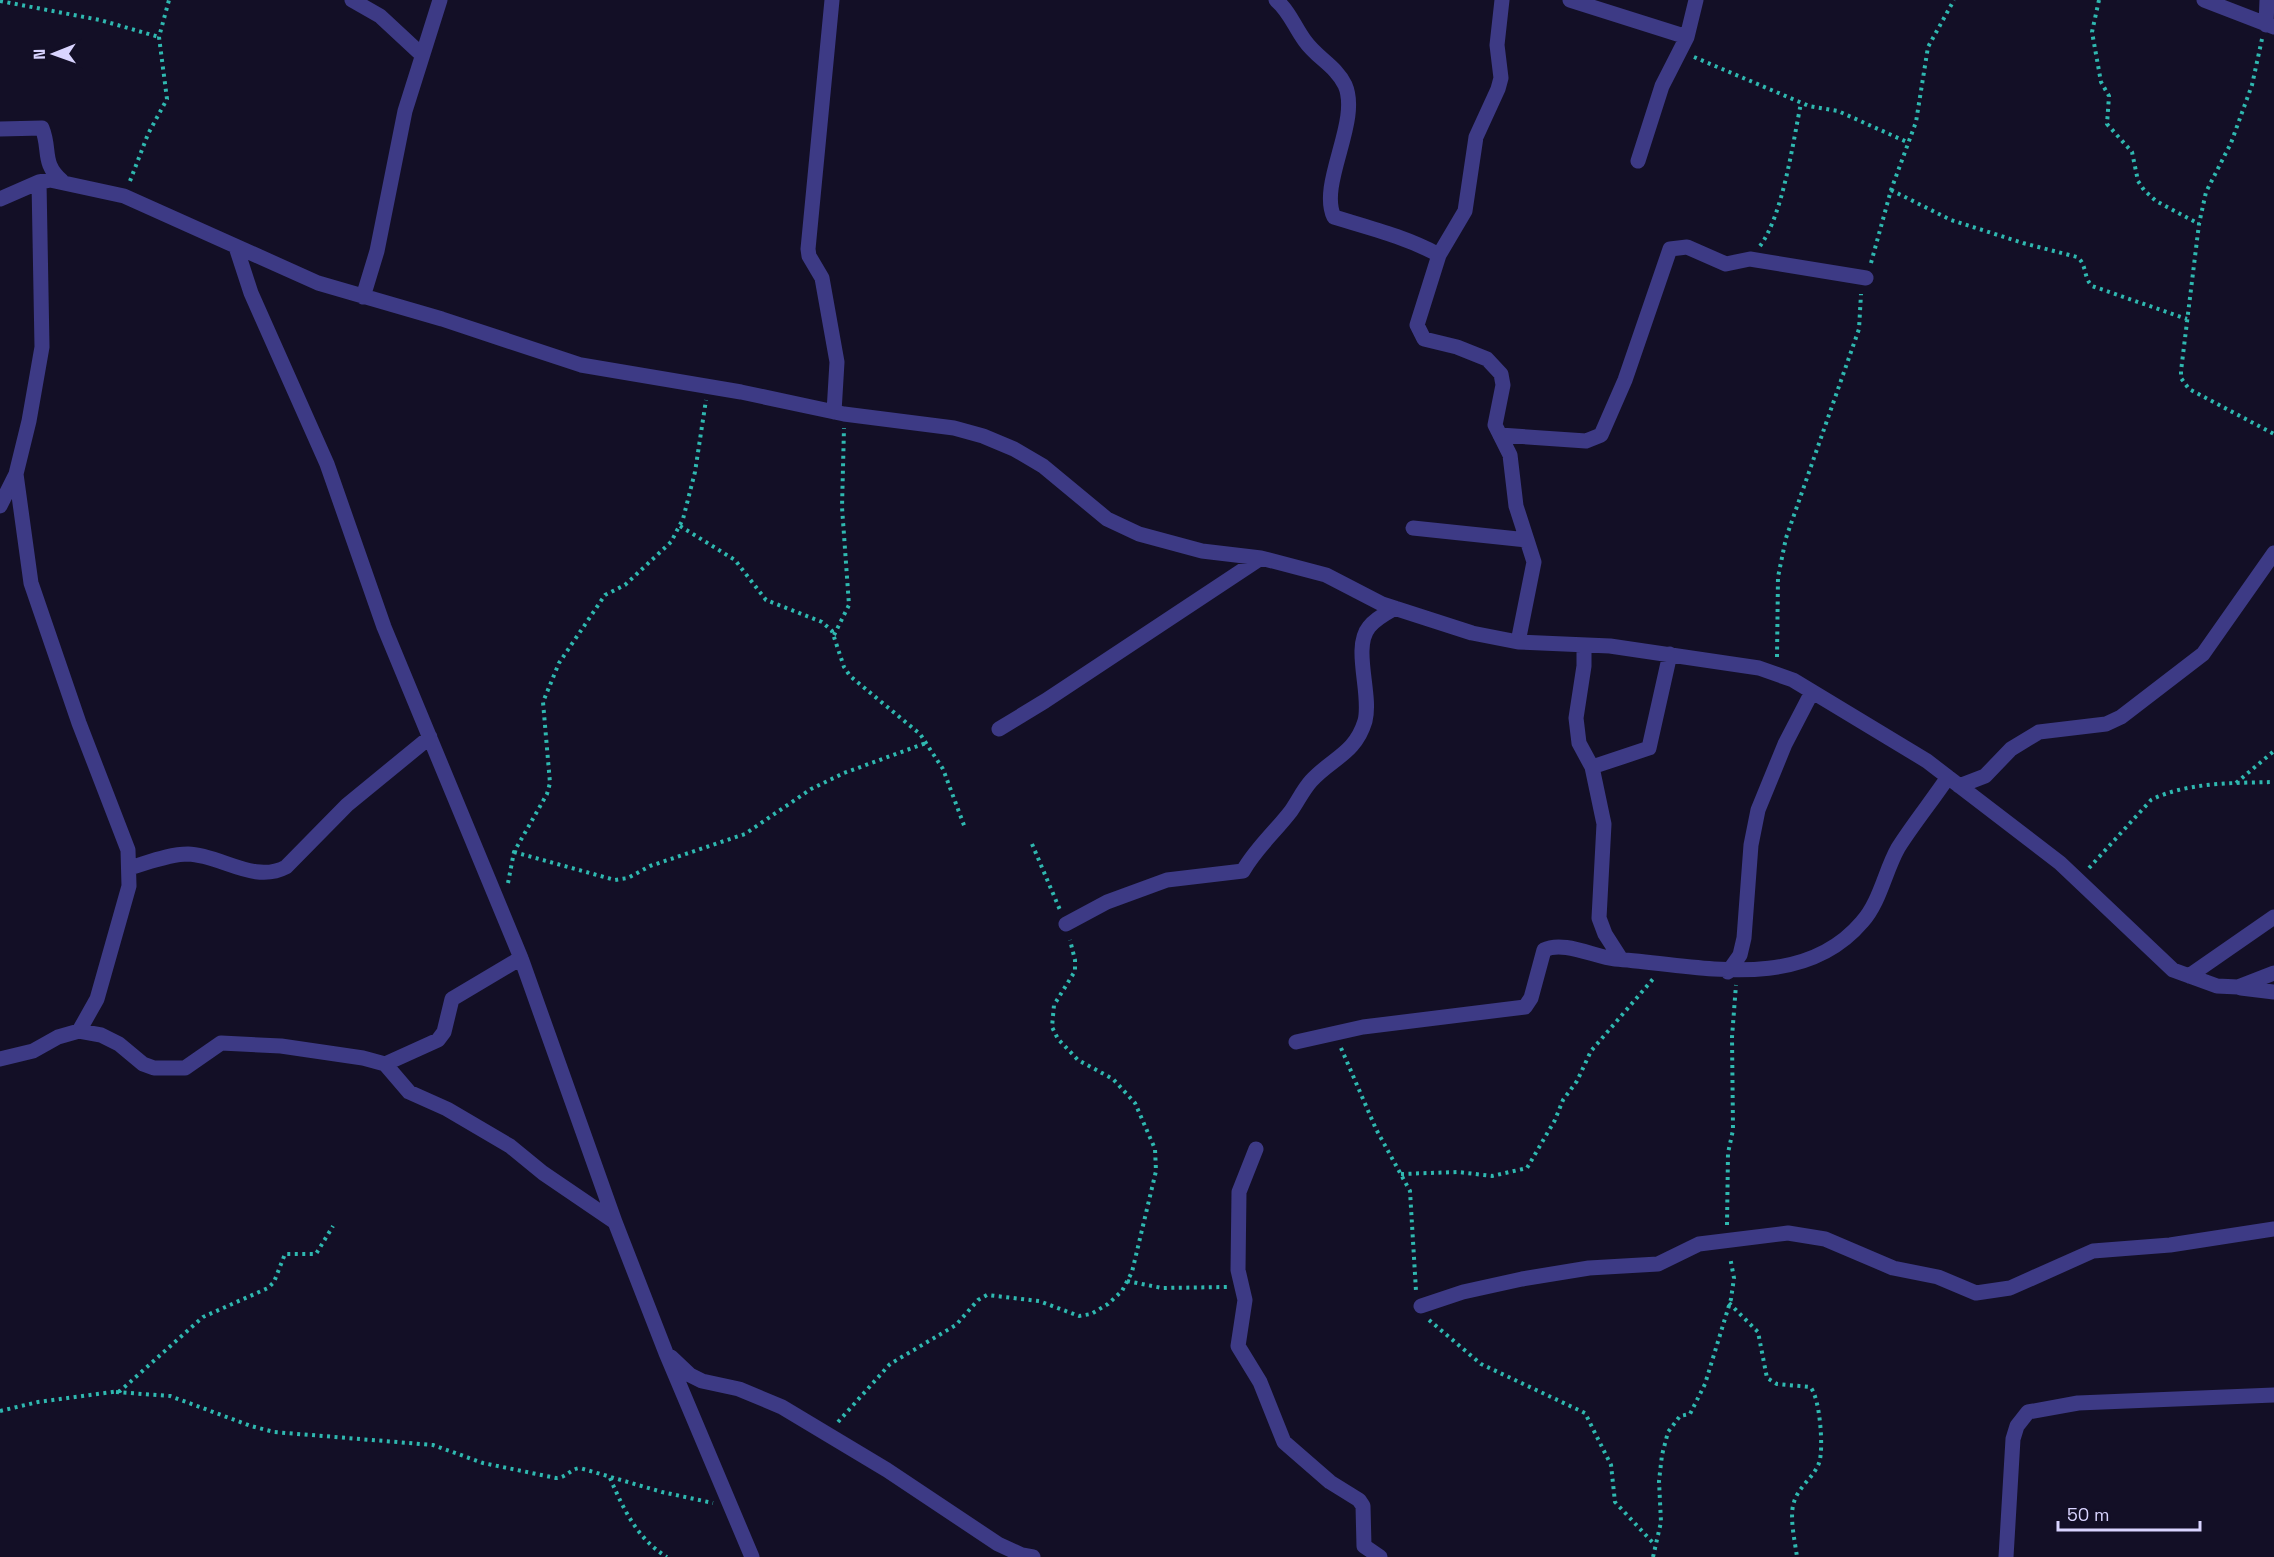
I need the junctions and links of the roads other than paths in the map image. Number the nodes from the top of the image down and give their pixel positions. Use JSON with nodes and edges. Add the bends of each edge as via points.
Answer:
{"nodes":[{"id":1,"x":352,"y":0,"type":"edge"},
{"id":2,"x":440,"y":0,"type":"edge"},
{"id":3,"x":832,"y":0,"type":"edge"},
{"id":4,"x":1276,"y":0,"type":"edge"},
{"id":5,"x":1502,"y":0,"type":"edge"},
{"id":6,"x":1570,"y":0,"type":"edge"},
{"id":7,"x":1696,"y":0,"type":"edge"},
{"id":8,"x":2204,"y":0,"type":"edge"},
{"id":9,"x":2267,"y":0,"type":"edge"},
{"id":10,"x":2270,"y":26,"type":"edge"},
{"id":11,"x":1687,"y":37,"type":"junction"},
{"id":12,"x":422,"y":55,"type":"junction"},
{"id":13,"x":0,"y":129,"type":"edge"},
{"id":14,"x":1638,"y":162,"type":"dead end"},
{"id":15,"x":39,"y":182,"type":"junction"},
{"id":16,"x":62,"y":182,"type":"junction"},
{"id":17,"x":0,"y":199,"type":"edge"},
{"id":18,"x":236,"y":247,"type":"junction"},
{"id":19,"x":1439,"y":255,"type":"junction"},
{"id":20,"x":1866,"y":278,"type":"road end"},
{"id":21,"x":363,"y":297,"type":"junction"},
{"id":22,"x":839,"y":413,"type":"junction"},
{"id":23,"x":1500,"y":435,"type":"junction"},
{"id":24,"x":16,"y":474,"type":"junction"},
{"id":25,"x":0,"y":506,"type":"edge"},
{"id":26,"x":1413,"y":528,"type":"dead end"},
{"id":27,"x":1527,"y":540,"type":"junction"},
{"id":28,"x":2274,"y":553,"type":"edge"},
{"id":29,"x":1261,"y":558,"type":"junction"},
{"id":30,"x":1395,"y":608,"type":"junction"},
{"id":31,"x":1518,"y":642,"type":"junction"},
{"id":32,"x":1584,"y":645,"type":"junction"},
{"id":33,"x":1670,"y":654,"type":"junction"},
{"id":34,"x":1812,"y":692,"type":"junction"},
{"id":35,"x":999,"y":729,"type":"dead end"},
{"id":36,"x":430,"y":737,"type":"junction"},
{"id":37,"x":1592,"y":767,"type":"junction"},
{"id":38,"x":1954,"y":782,"type":"junction"},
{"id":39,"x":129,"y":867,"type":"junction"},
{"id":40,"x":2274,"y":917,"type":"edge"},
{"id":41,"x":1066,"y":924,"type":"road end"},
{"id":42,"x":521,"y":958,"type":"junction"},
{"id":43,"x":1621,"y":959,"type":"junction"},
{"id":44,"x":1732,"y":971,"type":"junction"},
{"id":45,"x":2274,"y":974,"type":"edge"},
{"id":46,"x":2189,"y":975,"type":"junction"},
{"id":47,"x":2238,"y":987,"type":"junction"},
{"id":48,"x":2274,"y":992,"type":"edge"},
{"id":49,"x":79,"y":1031,"type":"junction"},
{"id":50,"x":1296,"y":1042,"type":"dead end"},
{"id":51,"x":0,"y":1059,"type":"edge"},
{"id":52,"x":385,"y":1064,"type":"junction"},
{"id":53,"x":1256,"y":1149,"type":"dead end"},
{"id":54,"x":615,"y":1222,"type":"junction"},
{"id":55,"x":2274,"y":1229,"type":"edge"},
{"id":56,"x":1421,"y":1306,"type":"dead end"},
{"id":57,"x":666,"y":1353,"type":"junction"},
{"id":58,"x":2274,"y":1395,"type":"edge"},
{"id":59,"x":752,"y":1557,"type":"edge"},
{"id":60,"x":1033,"y":1557,"type":"edge"},
{"id":61,"x":1380,"y":1557,"type":"edge"},
{"id":62,"x":2006,"y":1557,"type":"edge"}],
"edges":[{"from":1,"to":12,"type":"street","via":[[380,15]]},
{"from":2,"to":12,"type":"street"},
{"from":3,"to":22,"type":"street","via":[[807,249],[822,278],[837,362]]},
{"from":4,"to":19,"type":"street","via":[[1287,10],[1306,43],[1332,66],[1350,99],[1334,180],[1333,214],[1419,244]]},
{"from":5,"to":19,"type":"street","via":[[1497,45],[1501,78],[1476,136],[1465,211]]},
{"from":6,"to":11,"type":"street"},
{"from":7,"to":11,"type":"street"},
{"from":8,"to":10,"type":"street"},
{"from":9,"to":10,"type":"street"},
{"from":11,"to":14,"type":"street","via":[[1662,86]]},
{"from":12,"to":21,"type":"street","via":[[405,111],[377,251]]},
{"from":13,"to":16,"type":"street","via":[[42,128],[48,164]]},
{"from":15,"to":16,"type":"street"},
{"from":15,"to":17,"type":"street"},
{"from":15,"to":24,"type":"street","via":[[42,346]]},
{"from":16,"to":18,"type":"street","via":[[124,196]]},
{"from":18,"to":21,"type":"street","via":[[318,283]]},
{"from":18,"to":36,"type":"street","via":[[251,293],[327,464],[384,627]]},
{"from":19,"to":23,"type":"street","via":[[1419,331],[1424,339],[1457,347],[1487,359],[1497,368],[1503,386],[1495,420]]},
{"from":20,"to":23,"type":"street","via":[[1750,259],[1726,264],[1687,248],[1670,249],[1625,380],[1601,435],[1594,440]]},
{"from":21,"to":22,"type":"street","via":[[581,365]]},
{"from":22,"to":29,"type":"street","via":[[954,428],[983,436],[1042,466],[1107,519],[1139,534],[1202,551]]},
{"from":23,"to":27,"type":"street","via":[[1510,455],[1516,506]]},
{"from":24,"to":25,"type":"street"},
{"from":24,"to":39,"type":"street","via":[[31,583],[128,850]]},
{"from":26,"to":27,"type":"street"},
{"from":27,"to":31,"type":"street","via":[[1534,562]]},
{"from":28,"to":38,"type":"street","via":[[2203,654],[2121,717],[2106,724],[2038,732],[2011,749],[1985,776]]},
{"from":29,"to":30,"type":"street","via":[[1326,575]]},
{"from":29,"to":35,"type":"street"},
{"from":30,"to":31,"type":"street","via":[[1472,633]]},
{"from":30,"to":41,"type":"street","via":[[1365,632],[1365,720],[1353,748],[1311,781],[1243,871],[1167,880],[1107,902]]},
{"from":31,"to":32,"type":"street"},
{"from":32,"to":33,"type":"street"},
{"from":32,"to":37,"type":"street","via":[[1576,718],[1579,743]]},
{"from":33,"to":34,"type":"street","via":[[1760,668]]},
{"from":33,"to":37,"type":"street","via":[[1649,748]]},
{"from":34,"to":38,"type":"street","via":[[1927,761]]},
{"from":34,"to":44,"type":"street","via":[[1758,810],[1751,845],[1744,938]]},
{"from":36,"to":39,"type":"street","via":[[347,805],[277,872],[263,873],[184,854]]},
{"from":36,"to":42,"type":"street"},
{"from":37,"to":43,"type":"street","via":[[1604,824],[1599,918]]},
{"from":38,"to":44,"type":"street","via":[[1898,850],[1864,921],[1845,939],[1815,956],[1770,969]]},
{"from":38,"to":46,"type":"street","via":[[2078,880],[2173,970]]},
{"from":39,"to":49,"type":"street","via":[[129,885],[97,999]]},
{"from":40,"to":46,"type":"street"},
{"from":42,"to":52,"type":"street","via":[[452,999],[444,1032],[438,1040]]},
{"from":42,"to":54,"type":"street"},
{"from":43,"to":44,"type":"street"},
{"from":43,"to":50,"type":"street","via":[[1550,948],[1545,950],[1525,1007],[1363,1028]]},
{"from":45,"to":47,"type":"street"},
{"from":46,"to":47,"type":"street","via":[[2217,986]]},
{"from":47,"to":48,"type":"street"},
{"from":49,"to":51,"type":"street","via":[[33,1051]]},
{"from":49,"to":52,"type":"street","via":[[110,1039],[154,1068],[185,1068],[221,1043],[281,1046]]},
{"from":52,"to":54,"type":"street","via":[[409,1092],[447,1108],[510,1146]]},
{"from":53,"to":61,"type":"street","via":[[1239,1192],[1237,1252],[1245,1309],[1238,1346],[1260,1382],[1284,1442],[1330,1482],[1359,1500],[1365,1515],[1364,1546]]},
{"from":54,"to":57,"type":"street"},
{"from":55,"to":56,"type":"street","via":[[2170,1245],[2093,1251],[2010,1288],[1976,1293],[1938,1277],[1893,1268],[1825,1239],[1788,1233],[1690,1246],[1658,1264],[1589,1268],[1533,1277],[1463,1292]]},
{"from":57,"to":59,"type":"street"},
{"from":57,"to":60,"type":"street","via":[[702,1381],[739,1389],[782,1407],[888,1470],[998,1544]]},
{"from":58,"to":62,"type":"street","via":[[2078,1403],[2028,1412],[2013,1438]]}]}
